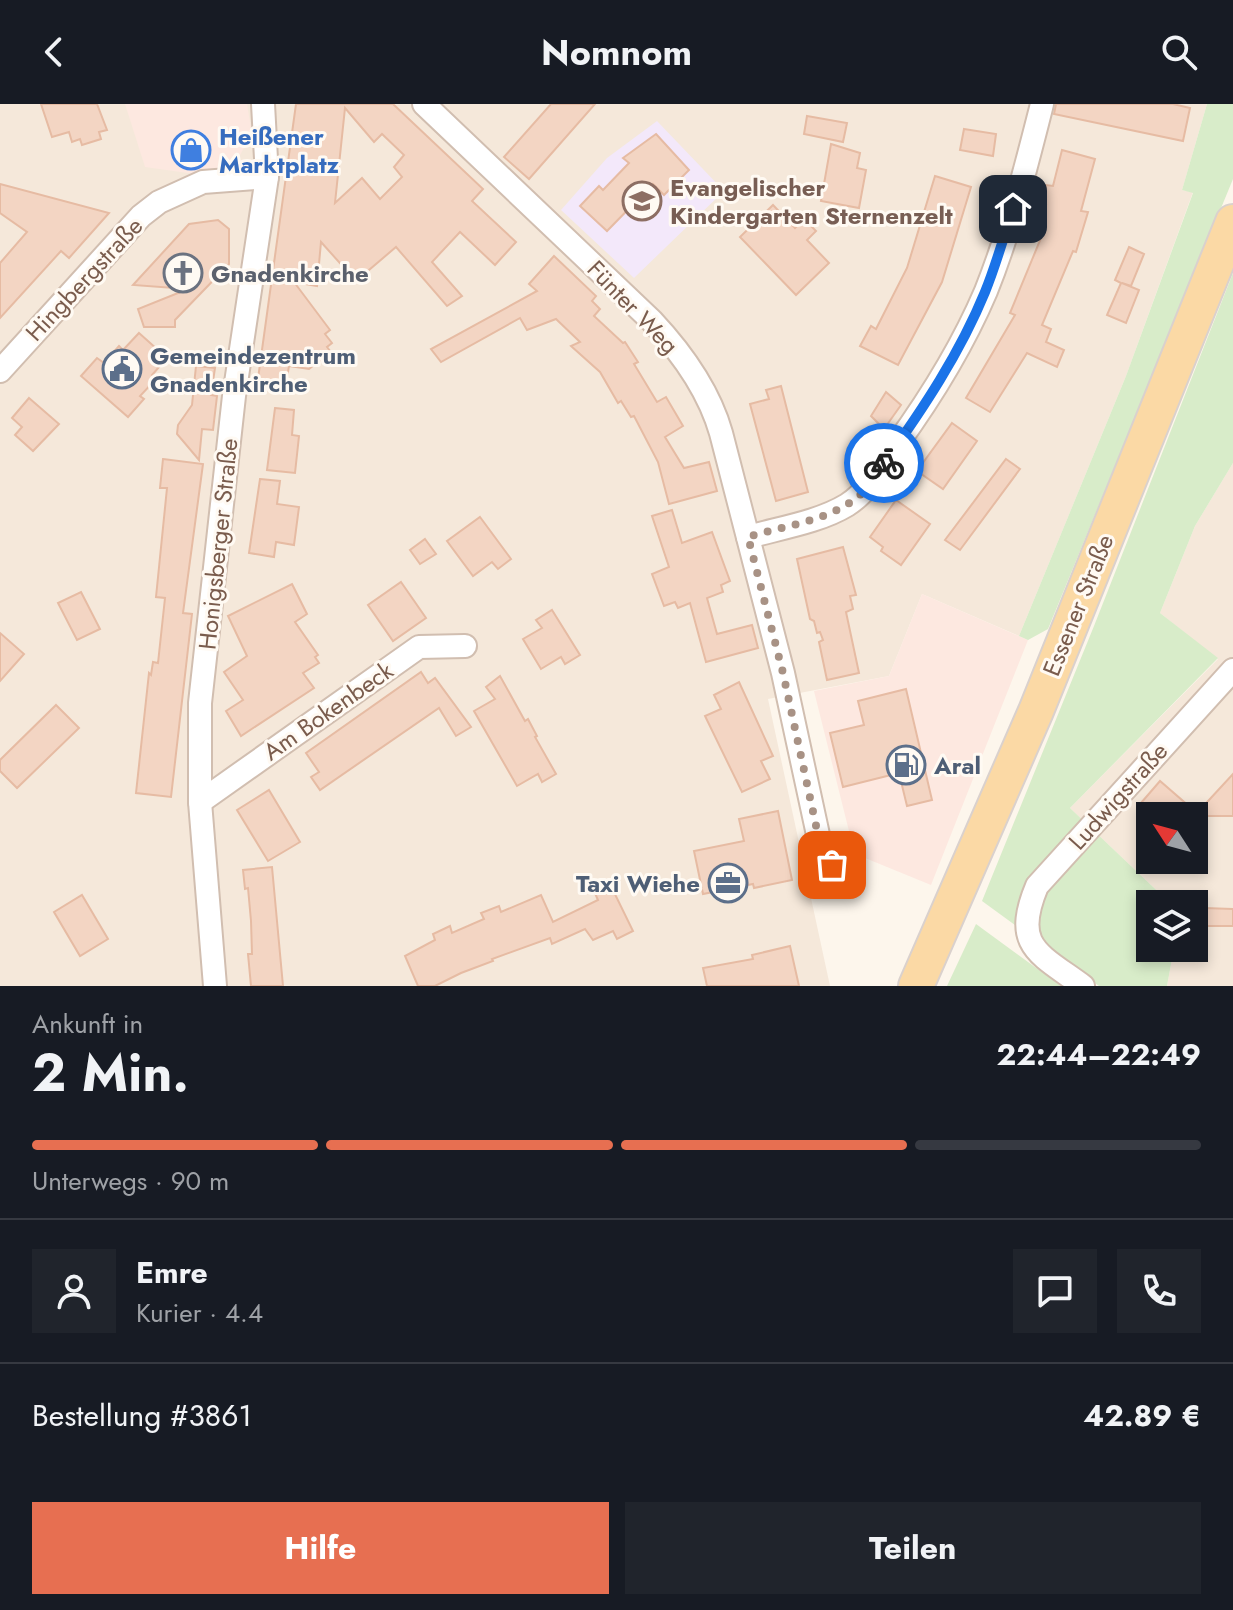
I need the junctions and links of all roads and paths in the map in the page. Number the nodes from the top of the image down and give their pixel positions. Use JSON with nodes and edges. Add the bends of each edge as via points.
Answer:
{"nodes":[{"id":1,"x":263,"y":104,"type":"edge"},
{"id":2,"x":424,"y":104,"type":"edge"},
{"id":3,"x":1042,"y":104,"type":"edge"},
{"id":4,"x":267,"y":177,"type":"junction"},
{"id":5,"x":1233,"y":222,"type":"edge"},
{"id":6,"x":0,"y":371,"type":"edge"},
{"id":7,"x":748,"y":537,"type":"junction"},
{"id":8,"x":465,"y":646,"type":"dead end"},
{"id":9,"x":1233,"y":670,"type":"edge"},
{"id":10,"x":200,"y":802,"type":"junction"},
{"id":11,"x":845,"y":886,"type":"dead end"},
{"id":12,"x":215,"y":986,"type":"edge"},
{"id":13,"x":916,"y":986,"type":"edge"},
{"id":14,"x":1083,"y":986,"type":"edge"}],
"edges":[{"from":1,"to":4,"type":"street","name":"Honigsberger Straße"},
{"from":2,"to":7,"type":"street","name":"Fünter Weg","via":[[668,339],[716,417]]},
{"from":3,"to":7,"type":"street","via":[[986,291],[920,413],[865,490],[847,505]]},
{"from":4,"to":6,"type":"street","name":"Hingbergstraße","via":[[203,182],[159,202]]},
{"from":4,"to":10,"type":"street","name":"Honigsberger Straße","via":[[234,396],[200,703]]},
{"from":5,"to":13,"type":"main road","name":"Essener Straße","via":[[1036,711]]},
{"from":7,"to":11,"type":"street","name":"Fünter Weg","via":[[820,844]]},
{"from":8,"to":10,"type":"street","name":"Am Bokenbeck","via":[[419,647]]},
{"from":9,"to":14,"type":"street","name":"Ludwigstraße","via":[[1037,886],[1027,909],[1027,932],[1036,952]]},
{"from":10,"to":12,"type":"street","name":"Honigsberger Straße"}]}
